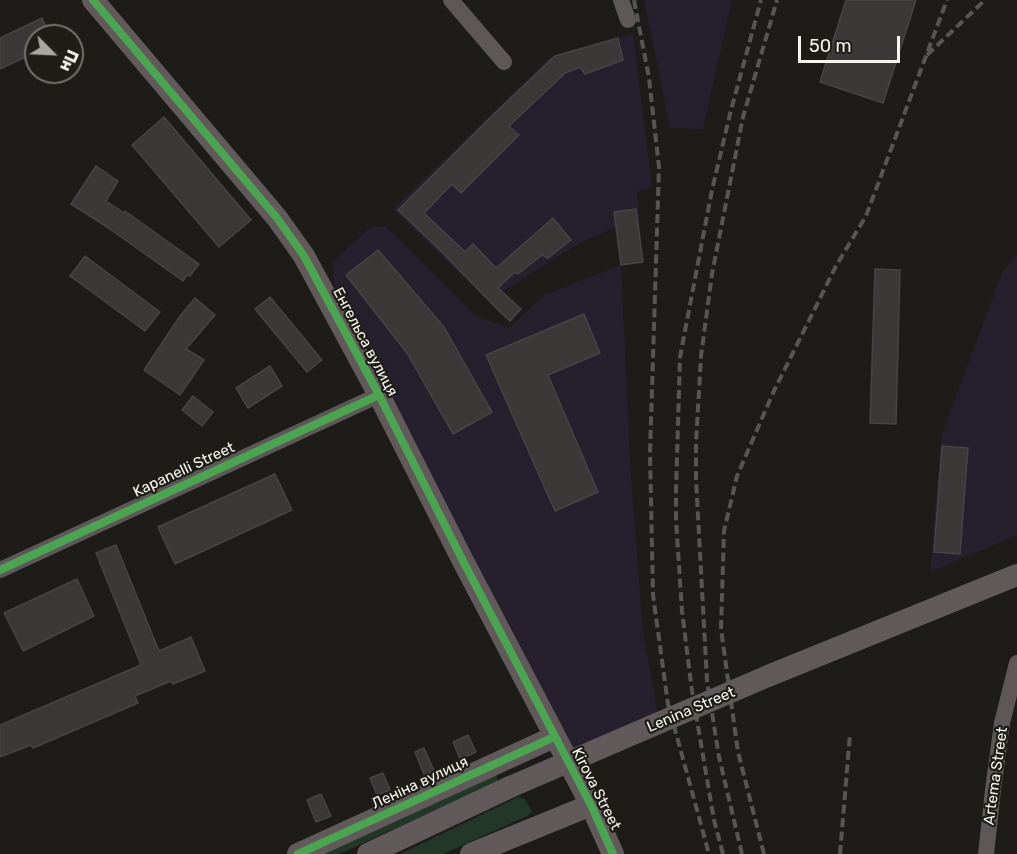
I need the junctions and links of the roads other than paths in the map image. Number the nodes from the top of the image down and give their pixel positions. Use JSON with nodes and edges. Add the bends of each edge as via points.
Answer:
{"nodes":[{"id":1,"x":93,"y":0,"type":"edge"},
{"id":2,"x":451,"y":0,"type":"edge"},
{"id":3,"x":621,"y":0,"type":"edge"},
{"id":4,"x":628,"y":20,"type":"dead end"},
{"id":5,"x":504,"y":62,"type":"dead end"},
{"id":6,"x":379,"y":395,"type":"junction"},
{"id":7,"x":1,"y":568,"type":"edge"},
{"id":8,"x":1017,"y":575,"type":"edge"},
{"id":9,"x":1017,"y":663,"type":"edge"},
{"id":10,"x":554,"y":736,"type":"junction"},
{"id":11,"x":591,"y":805,"type":"junction"},
{"id":12,"x":298,"y":854,"type":"edge"},
{"id":13,"x":368,"y":854,"type":"edge"},
{"id":14,"x":471,"y":854,"type":"edge"},
{"id":15,"x":613,"y":854,"type":"edge"},
{"id":16,"x":986,"y":854,"type":"edge"}],
"edges":[{"from":1,"to":6,"type":"street","name":"Енгельса вулиця","via":[[277,218],[304,256]]},
{"from":2,"to":5,"type":"street"},
{"from":3,"to":4,"type":"street"},
{"from":6,"to":7,"type":"street","name":"Kapanelli Street"},
{"from":6,"to":10,"type":"street","name":"Енгельса вулиця"},
{"from":8,"to":13,"type":"street","name":"Lenina Street","bridge":true,"via":[[768,676]]},
{"from":9,"to":16,"type":"street","name":"Artema Street","via":[[1002,723]]},
{"from":10,"to":11,"type":"street","name":"Kirova Street"},
{"from":10,"to":12,"type":"street","name":"Леніна вулиця"},
{"from":11,"to":14,"type":"street"},
{"from":11,"to":15,"type":"street","name":"Kirova Street"}]}
